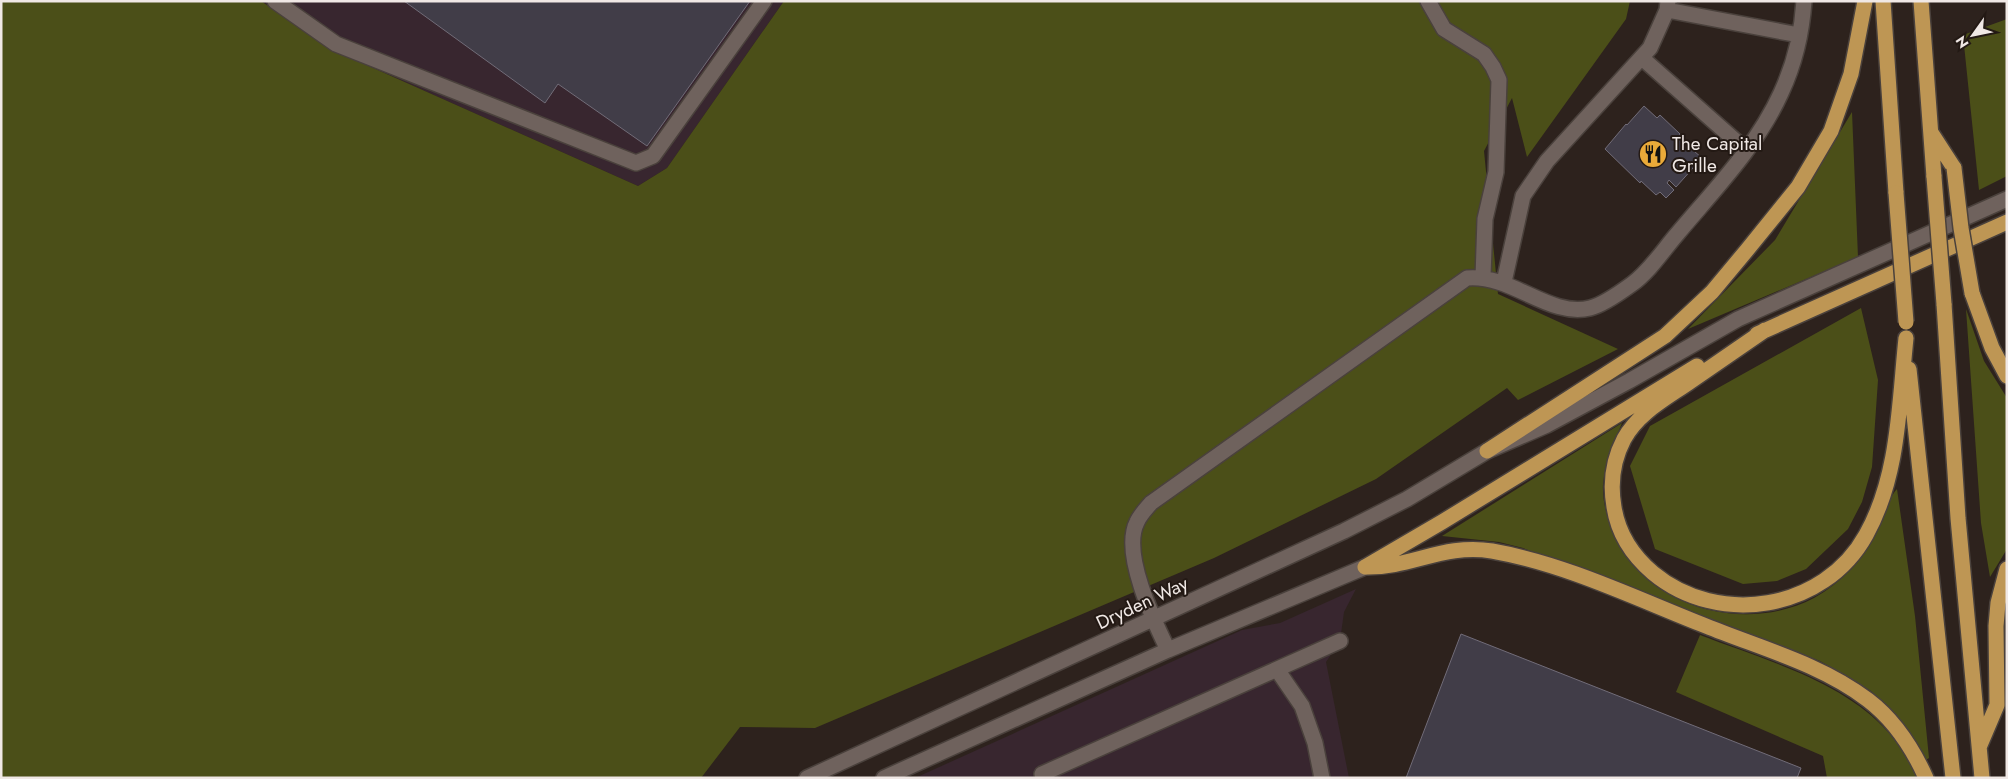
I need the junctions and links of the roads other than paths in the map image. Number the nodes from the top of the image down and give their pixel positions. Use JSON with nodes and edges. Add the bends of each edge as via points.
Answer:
{"nodes":[{"id":1,"x":275,"y":1,"type":"edge"},
{"id":2,"x":764,"y":1,"type":"edge"},
{"id":3,"x":1428,"y":1,"type":"edge"},
{"id":4,"x":1804,"y":1,"type":"edge"},
{"id":5,"x":1865,"y":1,"type":"edge"},
{"id":6,"x":1883,"y":1,"type":"edge"},
{"id":7,"x":1921,"y":1,"type":"edge"},
{"id":8,"x":1668,"y":6,"type":"edge"},
{"id":9,"x":1799,"y":35,"type":"junction"},
{"id":10,"x":1642,"y":58,"type":"junction"},
{"id":11,"x":1930,"y":130,"type":"junction"},
{"id":12,"x":1746,"y":150,"type":"junction"},
{"id":13,"x":2007,"y":199,"type":"edge"},
{"id":14,"x":2007,"y":222,"type":"edge"},
{"id":15,"x":1482,"y":276,"type":"junction"},
{"id":16,"x":1504,"y":282,"type":"junction"},
{"id":17,"x":1765,"y":330,"type":"junction"},
{"id":18,"x":1906,"y":338,"type":"junction"},
{"id":19,"x":2007,"y":376,"type":"edge"},
{"id":20,"x":1487,"y":451,"type":"junction"},
{"id":21,"x":1364,"y":567,"type":"junction"},
{"id":22,"x":2007,"y":570,"type":"edge"},
{"id":23,"x":1154,"y":620,"type":"junction"},
{"id":24,"x":1340,"y":642,"type":"dead end"},
{"id":25,"x":1168,"y":650,"type":"junction"},
{"id":26,"x":1278,"y":670,"type":"junction"},
{"id":27,"x":1979,"y":746,"type":"junction"},
{"id":28,"x":807,"y":778,"type":"edge"},
{"id":29,"x":884,"y":778,"type":"edge"},
{"id":30,"x":1044,"y":778,"type":"edge"},
{"id":31,"x":1322,"y":778,"type":"edge"},
{"id":32,"x":1926,"y":778,"type":"edge"},
{"id":33,"x":1953,"y":778,"type":"edge"},
{"id":34,"x":1982,"y":778,"type":"edge"}],
"edges":[{"from":1,"to":2,"type":"street","via":[[336,44],[636,163],[653,156]]},
{"from":3,"to":15,"type":"street","via":[[1444,29],[1484,54],[1499,80],[1496,172],[1485,219]]},
{"from":4,"to":9,"type":"street"},
{"from":5,"to":20,"type":"highway","via":[[1852,74],[1831,131],[1798,186],[1712,292],[1665,336]]},
{"from":6,"to":18,"type":"highway","bridge":true},
{"from":7,"to":11,"type":"highway"},
{"from":8,"to":9,"type":"street"},
{"from":8,"to":10,"type":"street","via":[[1655,39]]},
{"from":9,"to":12,"type":"street","via":[[1782,92]]},
{"from":10,"to":12,"type":"street"},
{"from":10,"to":16,"type":"street","via":[[1547,161],[1523,196]]},
{"from":11,"to":19,"type":"highway","bridge":true,"via":[[1954,168],[1972,293],[1988,340]]},
{"from":11,"to":27,"type":"highway","bridge":true,"via":[[1958,518]]},
{"from":12,"to":16,"type":"street","via":[[1633,283],[1591,308],[1572,310],[1560,307]]},
{"from":13,"to":20,"type":"street","name":"Dryden Way","via":[[1738,319],[1548,425]]},
{"from":14,"to":17,"type":"highway"},
{"from":15,"to":16,"type":"street"},
{"from":15,"to":23,"type":"street","via":[[1467,278],[1151,503],[1136,523],[1132,557]]},
{"from":17,"to":18,"type":"highway","via":[[1659,402],[1636,422],[1614,466],[1611,486],[1615,516],[1633,552],[1662,580],[1708,602],[1748,606],[1777,602],[1818,584],[1854,554],[1880,505],[1892,462]]},
{"from":17,"to":21,"type":"highway","via":[[1656,390]]},
{"from":18,"to":33,"type":"highway"},
{"from":20,"to":23,"type":"street","name":"Dryden Way","via":[[1392,507]]},
{"from":21,"to":25,"type":"street"},
{"from":21,"to":32,"type":"highway","via":[[1386,567],[1443,551],[1492,551],[1544,564],[1602,585],[1828,674],[1869,700],[1886,717],[1908,744]]},
{"from":22,"to":27,"type":"highway","via":[[1998,602],[1996,626],[1996,705]]},
{"from":23,"to":25,"type":"street"},
{"from":23,"to":28,"type":"street","name":"Dryden Way"},
{"from":24,"to":26,"type":"street"},
{"from":25,"to":29,"type":"street"},
{"from":26,"to":30,"type":"street","via":[[1042,774]]},
{"from":26,"to":31,"type":"street","via":[[1302,706]]},
{"from":27,"to":34,"type":"highway"}]}
